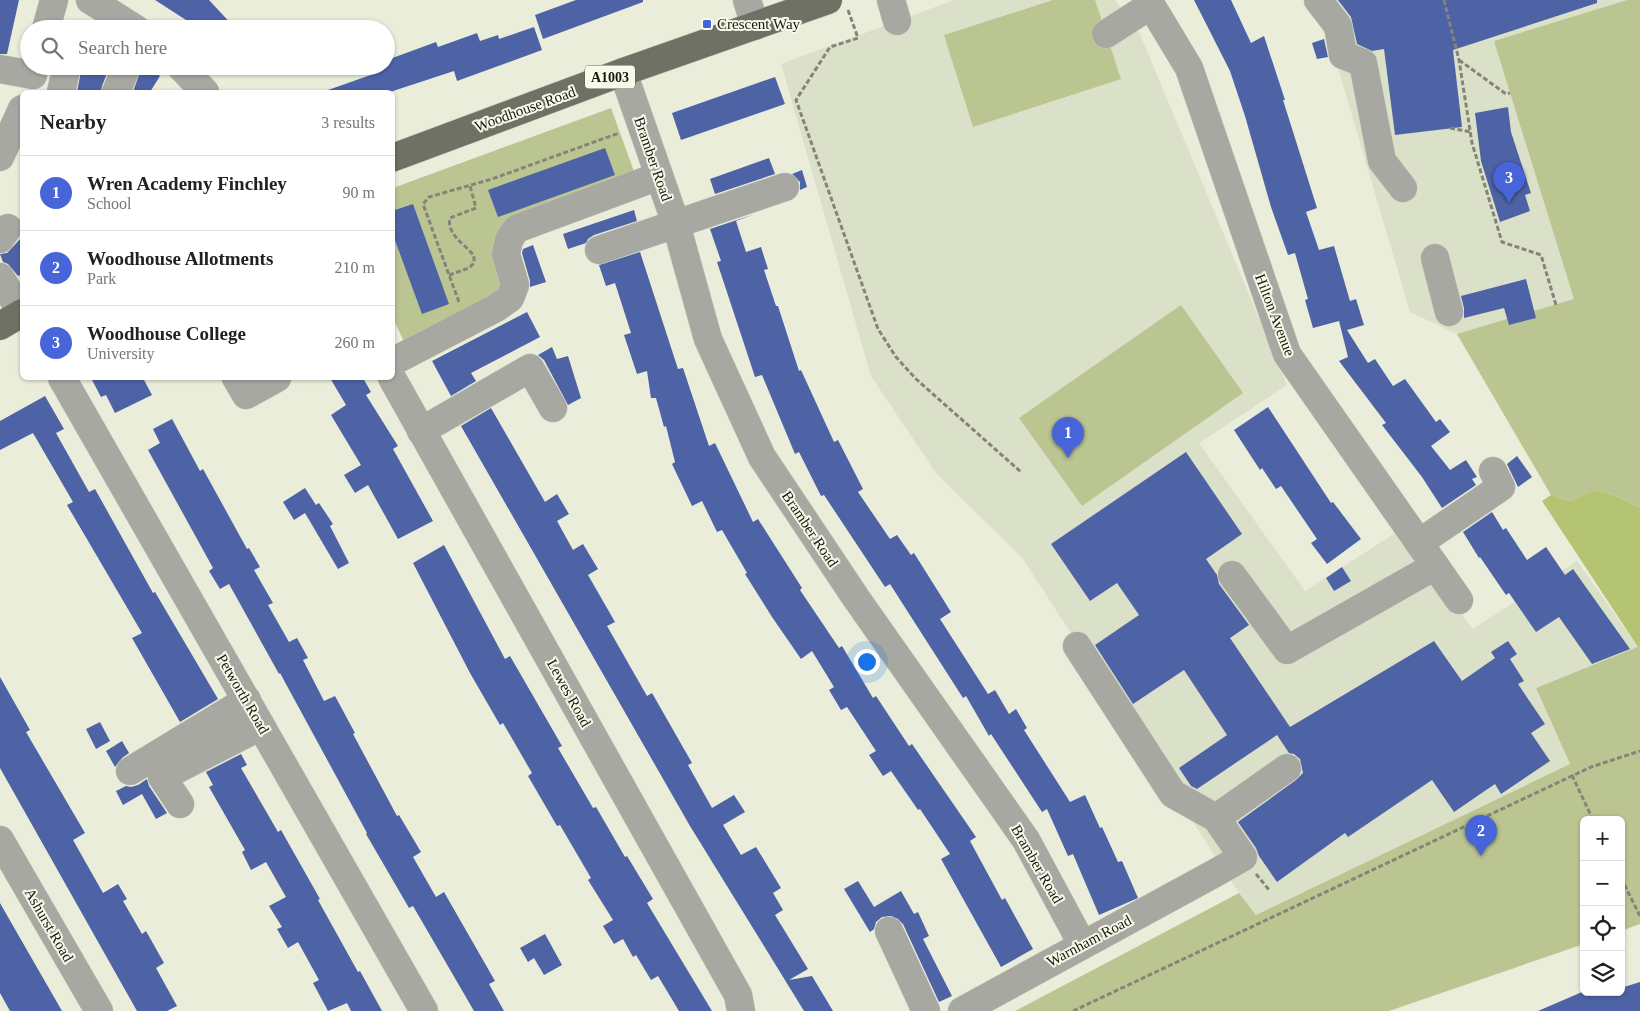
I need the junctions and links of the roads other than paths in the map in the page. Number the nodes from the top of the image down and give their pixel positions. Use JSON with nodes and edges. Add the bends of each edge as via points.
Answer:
{"nodes":[{"id":1,"x":54,"y":0,"type":"edge"},
{"id":2,"x":90,"y":0,"type":"edge"},
{"id":3,"x":747,"y":0,"type":"edge"},
{"id":4,"x":1318,"y":0,"type":"edge"},
{"id":5,"x":1149,"y":3,"type":"edge"},
{"id":6,"x":838,"y":5,"type":"edge"},
{"id":7,"x":48,"y":20,"type":"edge"},
{"id":8,"x":122,"y":20,"type":"edge"},
{"id":9,"x":755,"y":26,"type":"junction"},
{"id":10,"x":1106,"y":34,"type":"dead end"},
{"id":11,"x":0,"y":69,"type":"edge"},
{"id":12,"x":623,"y":72,"type":"junction"},
{"id":13,"x":20,"y":75,"type":"edge"},
{"id":14,"x":65,"y":75,"type":"edge"},
{"id":15,"x":123,"y":75,"type":"edge"},
{"id":16,"x":191,"y":75,"type":"edge"},
{"id":17,"x":61,"y":90,"type":"edge"},
{"id":18,"x":117,"y":90,"type":"edge"},
{"id":19,"x":203,"y":90,"type":"edge"},
{"id":20,"x":20,"y":113,"type":"edge"},
{"id":21,"x":0,"y":157,"type":"edge"},
{"id":22,"x":395,"y":157,"type":"edge"},
{"id":23,"x":659,"y":176,"type":"junction"},
{"id":24,"x":785,"y":187,"type":"dead end"},
{"id":25,"x":1404,"y":188,"type":"dead end"},
{"id":26,"x":676,"y":224,"type":"junction"},
{"id":27,"x":599,"y":250,"type":"dead end"},
{"id":28,"x":1435,"y":258,"type":"dead end"},
{"id":29,"x":0,"y":277,"type":"edge"},
{"id":30,"x":1449,"y":312,"type":"dead end"},
{"id":31,"x":15,"y":318,"type":"edge"},
{"id":32,"x":395,"y":360,"type":"edge"},
{"id":33,"x":63,"y":380,"type":"edge"},
{"id":34,"x":237,"y":380,"type":"edge"},
{"id":35,"x":274,"y":380,"type":"edge"},
{"id":36,"x":393,"y":380,"type":"edge"},
{"id":37,"x":553,"y":408,"type":"dead end"},
{"id":38,"x":421,"y":431,"type":"junction"},
{"id":39,"x":1493,"y":471,"type":"dead end"},
{"id":40,"x":1419,"y":543,"type":"junction"},
{"id":41,"x":1435,"y":566,"type":"junction"},
{"id":42,"x":1232,"y":575,"type":"dead end"},
{"id":43,"x":1459,"y":600,"type":"dead end"},
{"id":44,"x":1077,"y":646,"type":"dead end"},
{"id":45,"x":247,"y":700,"type":"junction"},
{"id":46,"x":261,"y":726,"type":"junction"},
{"id":47,"x":1286,"y":768,"type":"dead end"},
{"id":48,"x":130,"y":771,"type":"dead end"},
{"id":49,"x":180,"y":804,"type":"dead end"},
{"id":50,"x":1216,"y":818,"type":"junction"},
{"id":51,"x":0,"y":840,"type":"edge"},
{"id":52,"x":889,"y":931,"type":"dead end"},
{"id":53,"x":1082,"y":944,"type":"junction"},
{"id":54,"x":99,"y":1011,"type":"edge"},
{"id":55,"x":424,"y":1011,"type":"edge"},
{"id":56,"x":741,"y":1011,"type":"edge"},
{"id":57,"x":926,"y":1011,"type":"edge"},
{"id":58,"x":962,"y":1011,"type":"edge"}],
"edges":[{"from":1,"to":7,"type":"street"},
{"from":2,"to":8,"type":"street"},
{"from":3,"to":9,"type":"street"},
{"from":4,"to":25,"type":"street","via":[[1338,26],[1343,55],[1364,63],[1382,161]]},
{"from":5,"to":10,"type":"street"},
{"from":5,"to":40,"type":"street","name":"Hilton Avenue","via":[[1189,68],[1287,354]]},
{"from":6,"to":9,"type":"main road","name":"Woodhouse Road","number":"A1003"},
{"from":9,"to":12,"type":"main road","name":"Woodhouse Road","number":"A1003"},
{"from":11,"to":13,"type":"street"},
{"from":12,"to":22,"type":"main road","name":"Woodhouse Road","number":"A1003"},
{"from":12,"to":23,"type":"street","name":"Bramber Road"},
{"from":14,"to":17,"type":"street"},
{"from":15,"to":18,"type":"street"},
{"from":16,"to":19,"type":"street"},
{"from":20,"to":21,"type":"street"},
{"from":23,"to":26,"type":"street","name":"Bramber Road"},
{"from":23,"to":32,"type":"street","via":[[516,229],[506,254],[515,285],[510,298]]},
{"from":24,"to":26,"type":"street"},
{"from":26,"to":27,"type":"street"},
{"from":26,"to":53,"type":"street","name":"Bramber Road","via":[[708,339],[762,457],[856,598],[1026,840]]},
{"from":28,"to":30,"type":"street"},
{"from":29,"to":31,"type":"street"},
{"from":33,"to":45,"type":"street","name":"Petworth Road"},
{"from":34,"to":35,"type":"street","via":[[246,395]]},
{"from":36,"to":38,"type":"street","name":"Lewes Road"},
{"from":37,"to":38,"type":"street","via":[[530,368]]},
{"from":38,"to":56,"type":"street","name":"Lewes Road","via":[[738,995]]},
{"from":39,"to":40,"type":"street","via":[[1501,487]]},
{"from":40,"to":41,"type":"street","name":"Hilton Avenue"},
{"from":41,"to":42,"type":"street","via":[[1288,650]]},
{"from":41,"to":43,"type":"street","name":"Hilton Avenue"},
{"from":44,"to":50,"type":"street","via":[[1173,794]]},
{"from":45,"to":46,"type":"street","name":"Petworth Road"},
{"from":45,"to":48,"type":"street"},
{"from":46,"to":49,"type":"street","via":[[162,777]]},
{"from":46,"to":55,"type":"street","name":"Petworth Road"},
{"from":47,"to":50,"type":"street"},
{"from":50,"to":53,"type":"street","name":"Warnham Road","via":[[1243,857]]},
{"from":51,"to":54,"type":"street","name":"Ashurst Road"},
{"from":52,"to":57,"type":"street"},
{"from":53,"to":58,"type":"street","name":"Warnham Road"}]}
